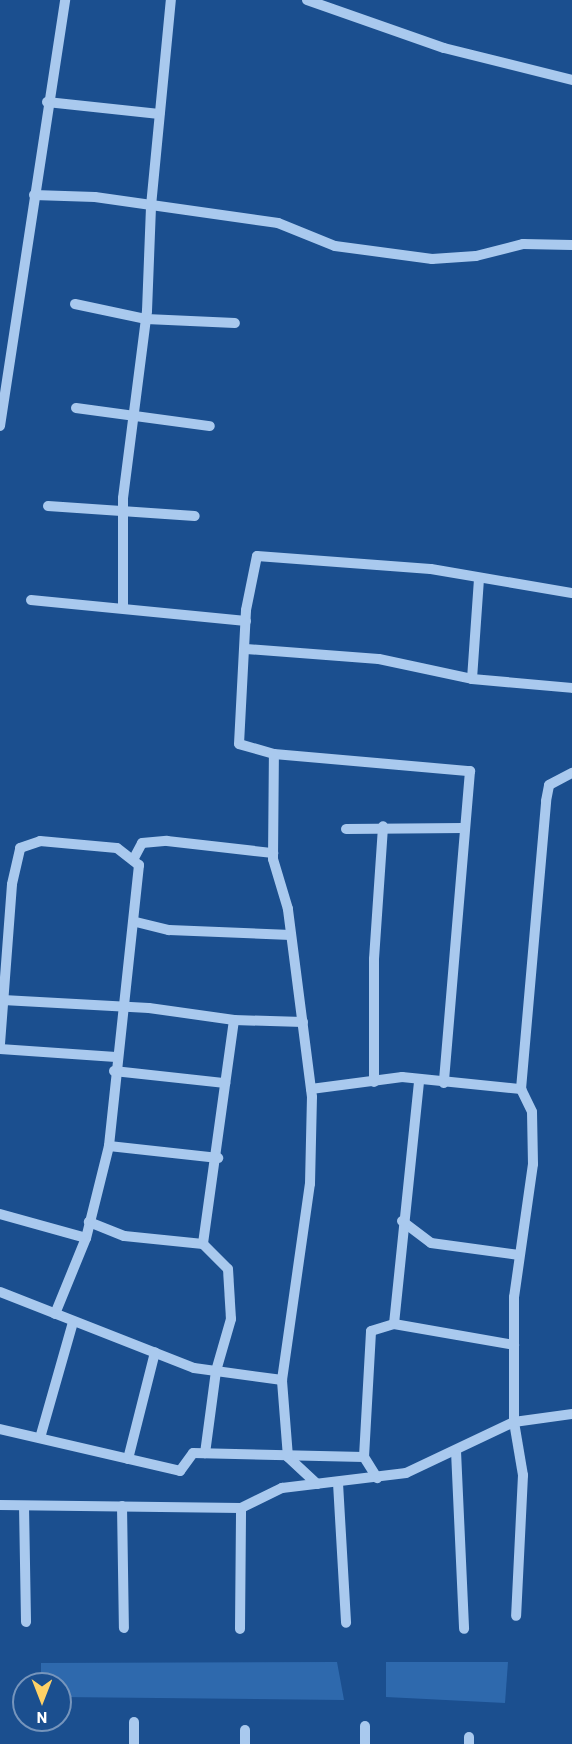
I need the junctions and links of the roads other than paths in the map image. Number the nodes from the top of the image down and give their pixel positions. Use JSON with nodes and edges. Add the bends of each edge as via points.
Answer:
{"nodes":[{"id":1,"x":65,"y":0,"type":"edge"},
{"id":2,"x":171,"y":0,"type":"edge"},
{"id":3,"x":307,"y":0,"type":"edge"},
{"id":4,"x":572,"y":80,"type":"edge"},
{"id":5,"x":47,"y":102,"type":"junction"},
{"id":6,"x":159,"y":114,"type":"junction"},
{"id":7,"x":34,"y":195,"type":"junction"},
{"id":8,"x":151,"y":206,"type":"junction"},
{"id":9,"x":572,"y":245,"type":"edge"},
{"id":10,"x":75,"y":303,"type":"dead end"},
{"id":11,"x":146,"y":319,"type":"junction"},
{"id":12,"x":235,"y":323,"type":"dead end"},
{"id":13,"x":76,"y":408,"type":"dead end"},
{"id":14,"x":133,"y":416,"type":"junction"},
{"id":15,"x":0,"y":426,"type":"edge"},
{"id":16,"x":210,"y":426,"type":"dead end"},
{"id":17,"x":48,"y":506,"type":"dead end"},
{"id":18,"x":123,"y":514,"type":"junction"},
{"id":19,"x":195,"y":516,"type":"dead end"},
{"id":20,"x":479,"y":579,"type":"junction"},
{"id":21,"x":572,"y":593,"type":"edge"},
{"id":22,"x":31,"y":600,"type":"dead end"},
{"id":23,"x":123,"y":606,"type":"junction"},
{"id":24,"x":246,"y":621,"type":"junction"},
{"id":25,"x":246,"y":649,"type":"junction"},
{"id":26,"x":472,"y":679,"type":"junction"},
{"id":27,"x":572,"y":688,"type":"edge"},
{"id":28,"x":274,"y":754,"type":"junction"},
{"id":29,"x":572,"y":772,"type":"edge"},
{"id":30,"x":383,"y":826,"type":"junction"},
{"id":31,"x":463,"y":828,"type":"junction"},
{"id":32,"x":346,"y":829,"type":"dead end"},
{"id":33,"x":273,"y":853,"type":"junction"},
{"id":34,"x":133,"y":860,"type":"junction"},
{"id":35,"x":136,"y":922,"type":"junction"},
{"id":36,"x":291,"y":935,"type":"junction"},
{"id":37,"x":3,"y":1000,"type":"junction"},
{"id":38,"x":121,"y":1008,"type":"junction"},
{"id":39,"x":234,"y":1020,"type":"junction"},
{"id":40,"x":303,"y":1022,"type":"junction"},
{"id":41,"x":0,"y":1044,"type":"edge"},
{"id":42,"x":0,"y":1049,"type":"edge"},
{"id":43,"x":116,"y":1057,"type":"junction"},
{"id":44,"x":114,"y":1071,"type":"junction"},
{"id":45,"x":419,"y":1080,"type":"junction"},
{"id":46,"x":374,"y":1082,"type":"junction"},
{"id":47,"x":225,"y":1083,"type":"junction"},
{"id":48,"x":444,"y":1083,"type":"junction"},
{"id":49,"x":310,"y":1089,"type":"junction"},
{"id":50,"x":521,"y":1089,"type":"junction"},
{"id":51,"x":109,"y":1146,"type":"junction"},
{"id":52,"x":218,"y":1158,"type":"junction"},
{"id":53,"x":0,"y":1214,"type":"edge"},
{"id":54,"x":402,"y":1221,"type":"junction"},
{"id":55,"x":89,"y":1222,"type":"junction"},
{"id":56,"x":86,"y":1238,"type":"junction"},
{"id":57,"x":203,"y":1244,"type":"junction"},
{"id":58,"x":519,"y":1255,"type":"junction"},
{"id":59,"x":0,"y":1292,"type":"edge"},
{"id":60,"x":55,"y":1314,"type":"junction"},
{"id":61,"x":73,"y":1322,"type":"junction"},
{"id":62,"x":394,"y":1324,"type":"junction"},
{"id":63,"x":514,"y":1345,"type":"junction"},
{"id":64,"x":155,"y":1352,"type":"junction"},
{"id":65,"x":216,"y":1371,"type":"junction"},
{"id":66,"x":282,"y":1380,"type":"junction"},
{"id":67,"x":572,"y":1414,"type":"edge"},
{"id":68,"x":514,"y":1422,"type":"junction"},
{"id":69,"x":0,"y":1429,"type":"edge"},
{"id":70,"x":40,"y":1438,"type":"junction"},
{"id":71,"x":456,"y":1451,"type":"junction"},
{"id":72,"x":205,"y":1453,"type":"junction"},
{"id":73,"x":288,"y":1457,"type":"junction"},
{"id":74,"x":364,"y":1457,"type":"junction"},
{"id":75,"x":128,"y":1459,"type":"junction"},
{"id":76,"x":377,"y":1478,"type":"junction"},
{"id":77,"x":338,"y":1483,"type":"junction"},
{"id":78,"x":317,"y":1484,"type":"junction"},
{"id":79,"x":0,"y":1505,"type":"edge"},
{"id":80,"x":24,"y":1506,"type":"junction"},
{"id":81,"x":122,"y":1506,"type":"junction"},
{"id":82,"x":241,"y":1508,"type":"junction"},
{"id":83,"x":516,"y":1616,"type":"dead end"},
{"id":84,"x":26,"y":1622,"type":"dead end"},
{"id":85,"x":346,"y":1623,"type":"dead end"},
{"id":86,"x":124,"y":1628,"type":"dead end"},
{"id":87,"x":240,"y":1629,"type":"dead end"},
{"id":88,"x":464,"y":1629,"type":"dead end"},
{"id":89,"x":134,"y":1722,"type":"dead end"},
{"id":90,"x":365,"y":1726,"type":"dead end"},
{"id":91,"x":245,"y":1730,"type":"dead end"},
{"id":92,"x":134,"y":1744,"type":"edge"},
{"id":93,"x":245,"y":1744,"type":"edge"},
{"id":94,"x":365,"y":1744,"type":"edge"}],
"edges":[{"from":1,"to":5,"type":"street"},
{"from":2,"to":6,"type":"street"},
{"from":3,"to":4,"type":"street","via":[[444,48]]},
{"from":5,"to":6,"type":"street"},
{"from":5,"to":7,"type":"street"},
{"from":6,"to":8,"type":"street"},
{"from":7,"to":8,"type":"street"},
{"from":7,"to":15,"type":"street"},
{"from":8,"to":9,"type":"street","via":[[278,223],[335,246],[432,259],[476,256],[523,244]]},
{"from":8,"to":11,"type":"street"},
{"from":10,"to":11,"type":"street"},
{"from":11,"to":12,"type":"street"},
{"from":11,"to":14,"type":"street"},
{"from":13,"to":14,"type":"street"},
{"from":14,"to":16,"type":"street"},
{"from":14,"to":18,"type":"street"},
{"from":17,"to":18,"type":"street"},
{"from":18,"to":19,"type":"street"},
{"from":18,"to":23,"type":"street"},
{"from":20,"to":21,"type":"street"},
{"from":20,"to":24,"type":"street","via":[[431,569],[257,556]]},
{"from":20,"to":26,"type":"street"},
{"from":22,"to":23,"type":"street","via":[[82,608]]},
{"from":23,"to":24,"type":"street"},
{"from":24,"to":25,"type":"street"},
{"from":25,"to":26,"type":"street","via":[[379,659]]},
{"from":25,"to":28,"type":"street","via":[[237,701],[239,744]]},
{"from":26,"to":27,"type":"street"},
{"from":28,"to":31,"type":"street","via":[[470,771]]},
{"from":28,"to":33,"type":"street"},
{"from":29,"to":50,"type":"street","via":[[549,785],[546,801]]},
{"from":30,"to":31,"type":"street"},
{"from":30,"to":32,"type":"street"},
{"from":30,"to":46,"type":"street","via":[[374,959]]},
{"from":31,"to":48,"type":"street"},
{"from":33,"to":34,"type":"street","via":[[167,841],[142,843]]},
{"from":33,"to":36,"type":"street"},
{"from":34,"to":35,"type":"street","via":[[139,865]]},
{"from":34,"to":37,"type":"street","via":[[117,848],[39,842],[20,848],[12,884]]},
{"from":35,"to":36,"type":"street","via":[[169,930]]},
{"from":35,"to":38,"type":"street"},
{"from":36,"to":40,"type":"street"},
{"from":37,"to":38,"type":"street"},
{"from":37,"to":41,"type":"street"},
{"from":38,"to":39,"type":"street"},
{"from":38,"to":43,"type":"street"},
{"from":39,"to":40,"type":"street"},
{"from":39,"to":47,"type":"street"},
{"from":40,"to":49,"type":"street"},
{"from":42,"to":43,"type":"street"},
{"from":43,"to":44,"type":"street"},
{"from":44,"to":47,"type":"street"},
{"from":44,"to":51,"type":"street"},
{"from":45,"to":46,"type":"street"},
{"from":45,"to":48,"type":"street"},
{"from":45,"to":54,"type":"street"},
{"from":46,"to":49,"type":"street"},
{"from":47,"to":52,"type":"street"},
{"from":48,"to":50,"type":"street"},
{"from":49,"to":66,"type":"street","via":[[310,1184]]},
{"from":50,"to":58,"type":"street","via":[[532,1112],[533,1164]]},
{"from":51,"to":52,"type":"street"},
{"from":51,"to":55,"type":"street"},
{"from":52,"to":57,"type":"street"},
{"from":53,"to":56,"type":"street"},
{"from":54,"to":58,"type":"street","via":[[439,1245]]},
{"from":54,"to":62,"type":"street"},
{"from":55,"to":56,"type":"street"},
{"from":55,"to":57,"type":"street","via":[[124,1236]]},
{"from":56,"to":60,"type":"street"},
{"from":57,"to":65,"type":"street","via":[[228,1269],[231,1319]]},
{"from":58,"to":63,"type":"street"},
{"from":59,"to":60,"type":"street"},
{"from":60,"to":61,"type":"street"},
{"from":61,"to":64,"type":"street"},
{"from":61,"to":70,"type":"street"},
{"from":62,"to":63,"type":"street"},
{"from":62,"to":74,"type":"street","via":[[371,1331]]},
{"from":63,"to":68,"type":"street"},
{"from":64,"to":65,"type":"street"},
{"from":64,"to":75,"type":"street"},
{"from":65,"to":66,"type":"street"},
{"from":65,"to":72,"type":"street"},
{"from":66,"to":73,"type":"street"},
{"from":67,"to":68,"type":"street"},
{"from":68,"to":71,"type":"street"},
{"from":68,"to":83,"type":"street","via":[[523,1475]]},
{"from":69,"to":70,"type":"street"},
{"from":70,"to":75,"type":"street"},
{"from":71,"to":76,"type":"street","via":[[406,1473]]},
{"from":71,"to":88,"type":"street"},
{"from":72,"to":73,"type":"street"},
{"from":72,"to":75,"type":"street","via":[[193,1453],[180,1471]]},
{"from":73,"to":74,"type":"street"},
{"from":73,"to":78,"type":"street"},
{"from":74,"to":76,"type":"street"},
{"from":76,"to":77,"type":"street"},
{"from":77,"to":78,"type":"street"},
{"from":77,"to":85,"type":"street"},
{"from":78,"to":82,"type":"street","via":[[282,1488]]},
{"from":79,"to":80,"type":"street"},
{"from":80,"to":81,"type":"street"},
{"from":80,"to":84,"type":"street"},
{"from":81,"to":82,"type":"street"},
{"from":81,"to":86,"type":"street"},
{"from":82,"to":87,"type":"street"},
{"from":89,"to":92,"type":"street"},
{"from":90,"to":94,"type":"street"},
{"from":91,"to":93,"type":"street"}]}
